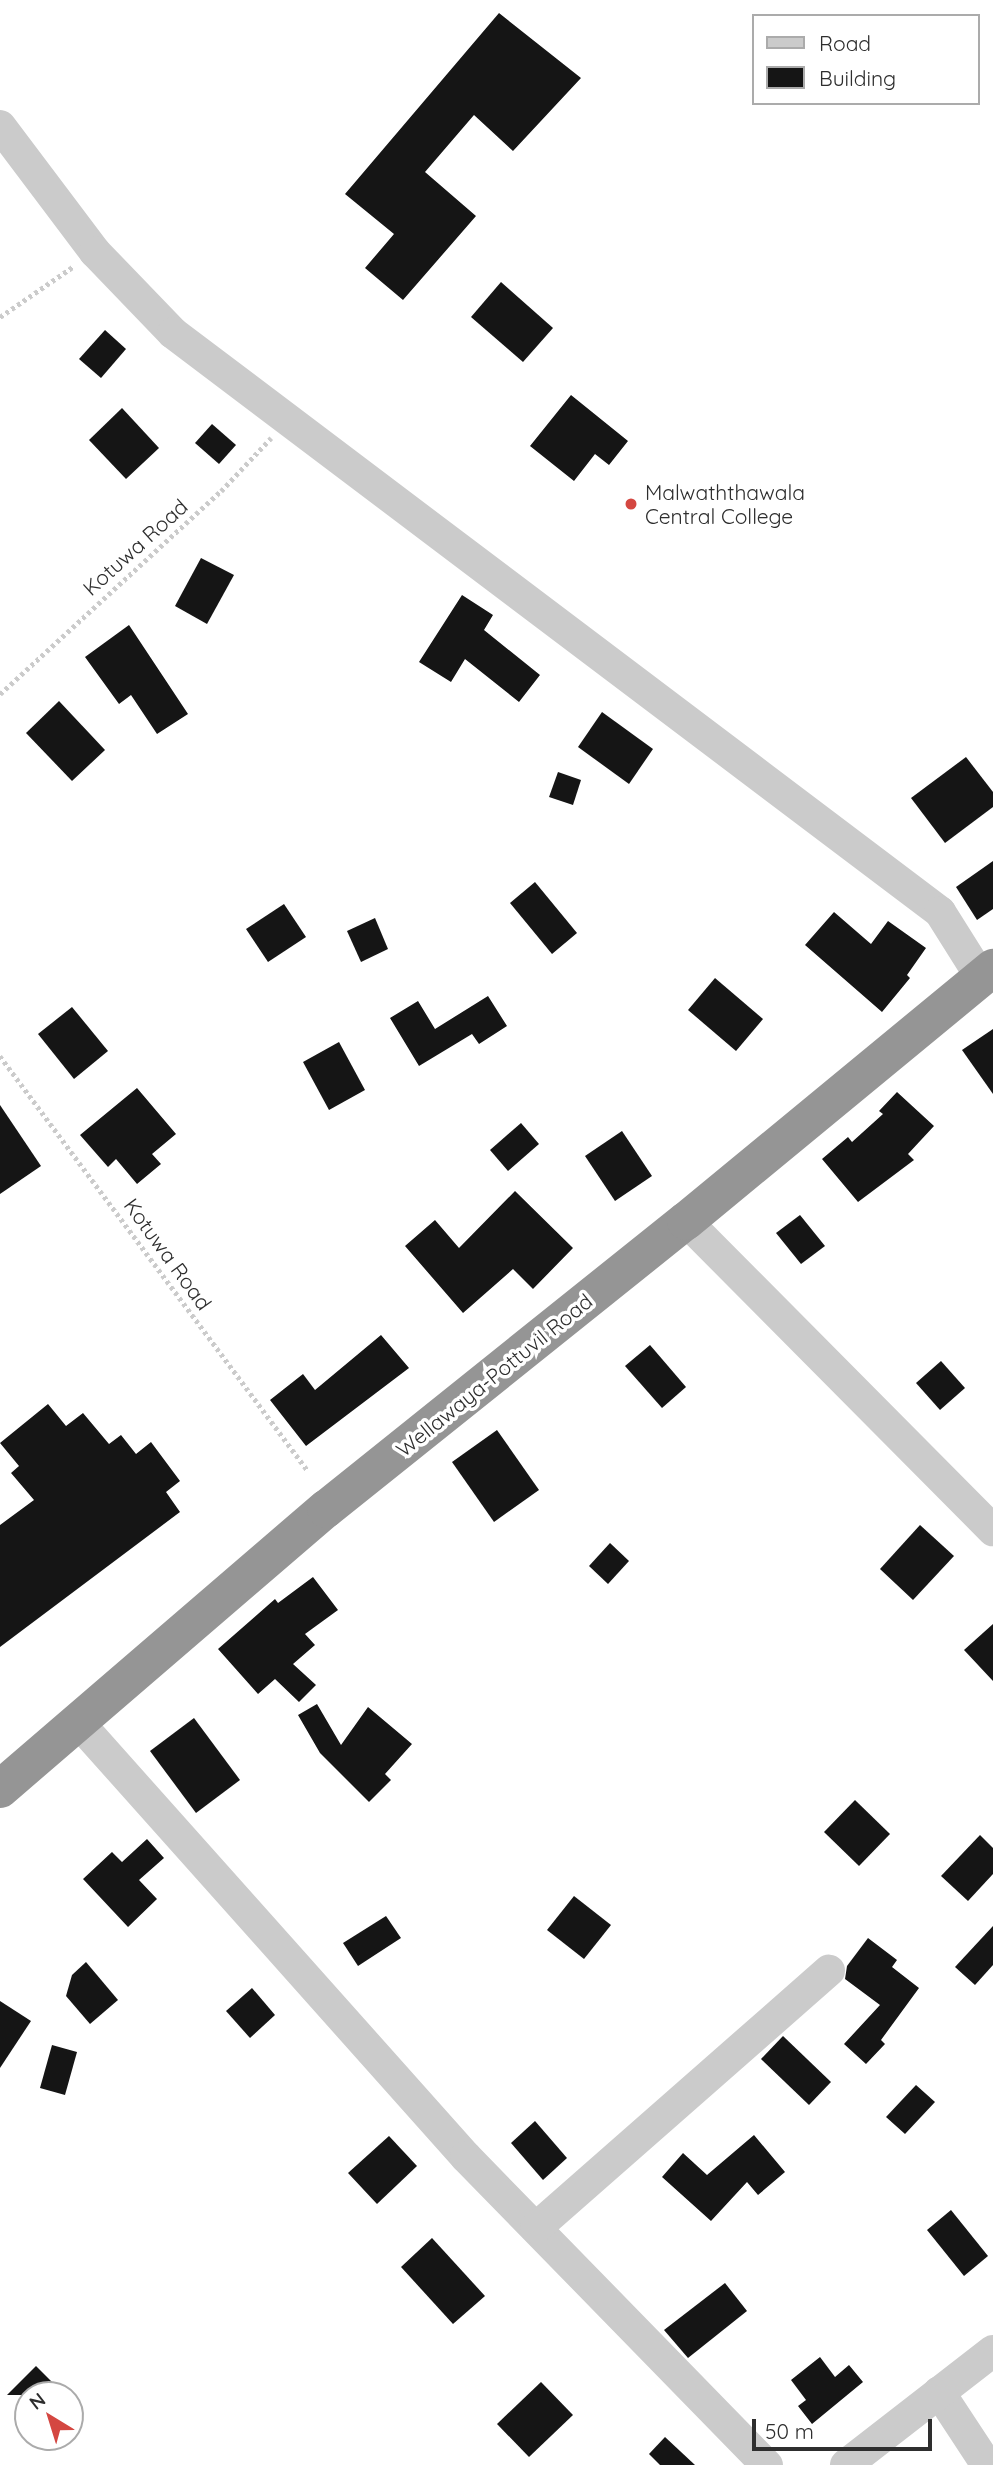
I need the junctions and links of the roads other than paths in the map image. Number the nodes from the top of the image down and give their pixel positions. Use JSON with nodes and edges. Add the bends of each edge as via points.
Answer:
{"nodes":[{"id":1,"x":0,"y":126,"type":"edge"},
{"id":2,"x":987,"y":972,"type":"edge"},
{"id":3,"x":686,"y":1221,"type":"junction"},
{"id":4,"x":993,"y":1530,"type":"edge"},
{"id":5,"x":79,"y":1722,"type":"junction"},
{"id":6,"x":0,"y":1789,"type":"edge"},
{"id":7,"x":829,"y":1971,"type":"dead end"},
{"id":8,"x":536,"y":2228,"type":"junction"},
{"id":9,"x":993,"y":2351,"type":"edge"},
{"id":10,"x":939,"y":2392,"type":"junction"},
{"id":11,"x":767,"y":2465,"type":"edge"},
{"id":12,"x":846,"y":2465,"type":"edge"},
{"id":13,"x":987,"y":2465,"type":"edge"}],
"edges":[{"from":1,"to":2,"type":"street","via":[[95,251],[173,333],[940,912]]},
{"from":2,"to":3,"type":"highway","name":"Wellawaya-Pottuvil Road"},
{"from":3,"to":4,"type":"street"},
{"from":3,"to":5,"type":"highway","name":"Wellawaya-Pottuvil Road","via":[[326,1509]]},
{"from":5,"to":6,"type":"highway","name":"Wellawaya-Pottuvil Road"},
{"from":5,"to":8,"type":"street","via":[[466,2157]]},
{"from":7,"to":8,"type":"street"},
{"from":8,"to":11,"type":"street"},
{"from":9,"to":10,"type":"street"},
{"from":10,"to":12,"type":"street"},
{"from":10,"to":13,"type":"street"}]}
